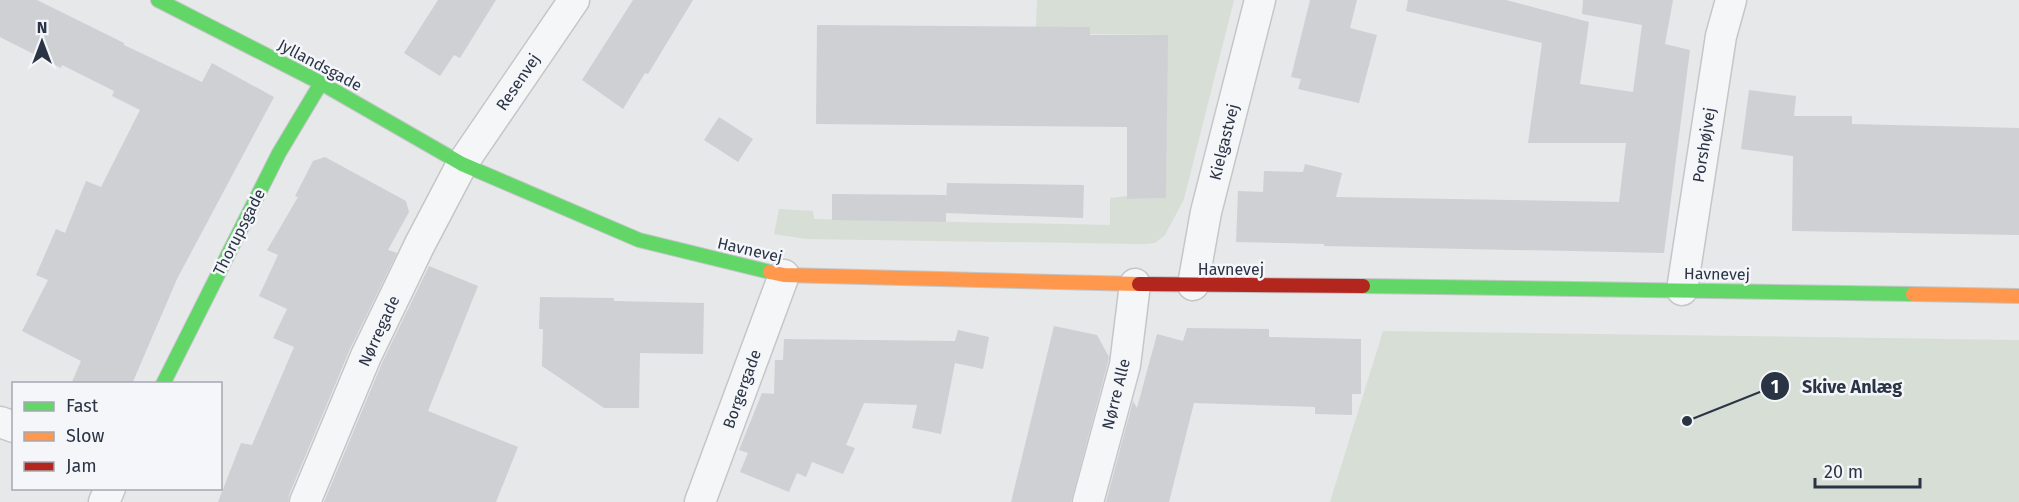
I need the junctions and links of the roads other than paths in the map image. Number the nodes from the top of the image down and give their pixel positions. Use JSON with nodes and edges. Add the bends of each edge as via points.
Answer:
{"nodes":[{"id":1,"x":158,"y":0,"type":"edge"},
{"id":2,"x":574,"y":0,"type":"edge"},
{"id":3,"x":1260,"y":0,"type":"edge"},
{"id":4,"x":1731,"y":0,"type":"edge"},
{"id":5,"x":321,"y":83,"type":"junction"},
{"id":6,"x":462,"y":164,"type":"junction"},
{"id":7,"x":784,"y":275,"type":"junction"},
{"id":8,"x":1135,"y":284,"type":"junction"},
{"id":9,"x":1193,"y":285,"type":"junction"},
{"id":10,"x":1682,"y":290,"type":"junction"},
{"id":11,"x":2019,"y":296,"type":"edge"},
{"id":12,"x":164,"y":382,"type":"edge"},
{"id":13,"x":305,"y":502,"type":"edge"},
{"id":14,"x":700,"y":502,"type":"edge"},
{"id":15,"x":1088,"y":502,"type":"edge"}],
"edges":[{"from":1,"to":5,"type":"street","name":"Jyllandsgade"},
{"from":2,"to":6,"type":"street","name":"Resenvej"},
{"from":3,"to":9,"type":"street","name":"Kielgastvej","via":[[1206,212]]},
{"from":4,"to":10,"type":"street","name":"Porshøjvej","via":[[1721,36]]},
{"from":5,"to":6,"type":"street","name":"Jyllandsgade"},
{"from":5,"to":12,"type":"street","name":"Thorupsgade","via":[[279,153]]},
{"from":6,"to":7,"type":"street","name":"Havnevej","via":[[639,240]]},
{"from":6,"to":13,"type":"street","name":"Nørregade","via":[[366,356]]},
{"from":7,"to":8,"type":"street","name":"Havnevej"},
{"from":7,"to":14,"type":"street","name":"Borgergade"},
{"from":8,"to":9,"type":"street","name":"Havnevej"},
{"from":8,"to":15,"type":"street","name":"Nørre Alle","via":[[1125,365]]},
{"from":9,"to":10,"type":"street","name":"Havnevej"},
{"from":10,"to":11,"type":"street","name":"Havnevej"}]}
